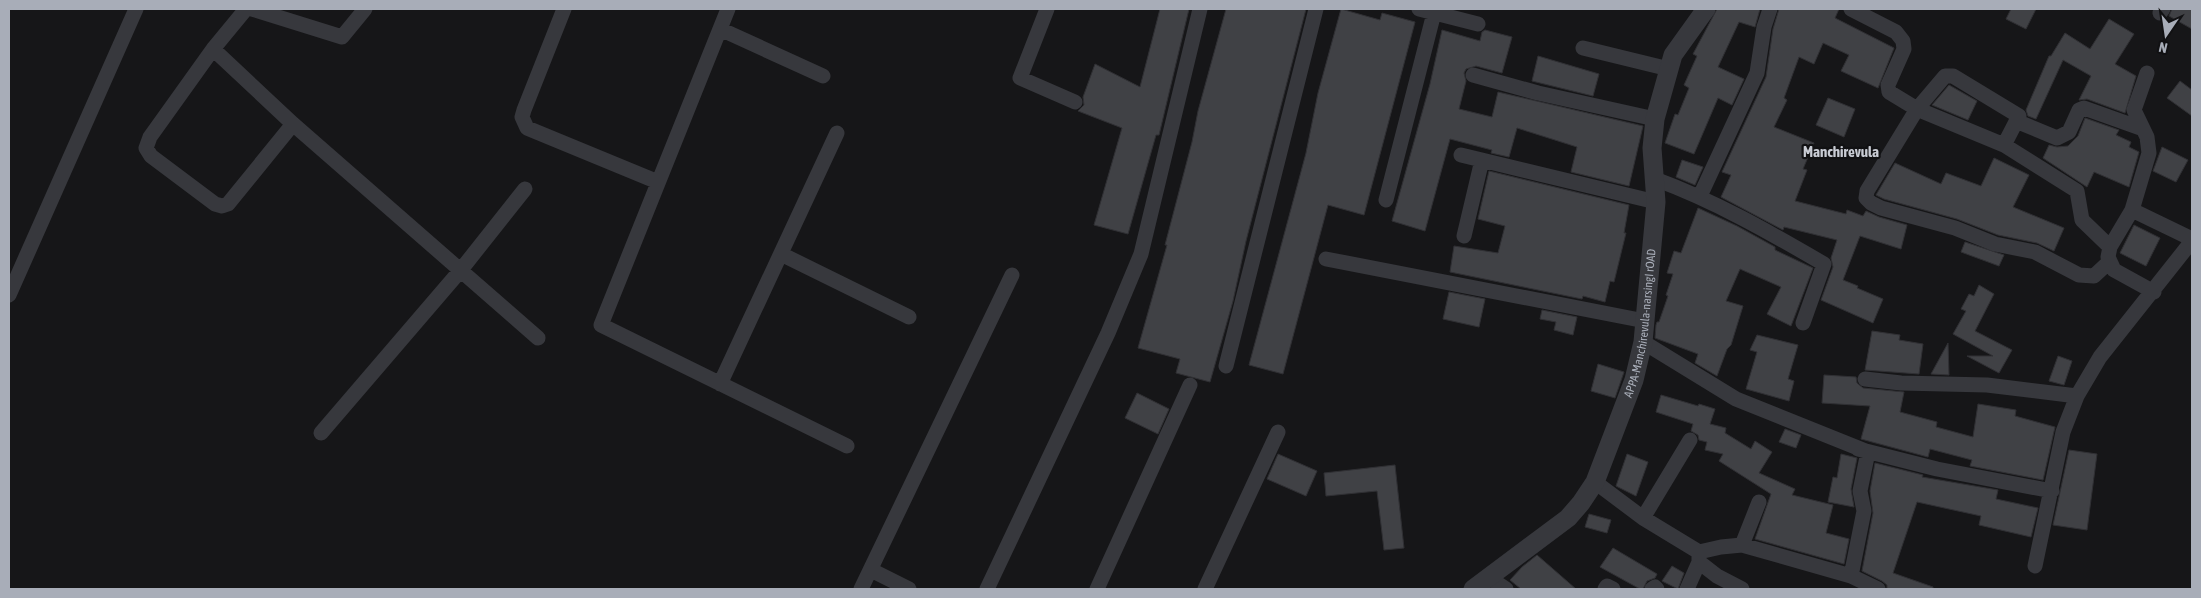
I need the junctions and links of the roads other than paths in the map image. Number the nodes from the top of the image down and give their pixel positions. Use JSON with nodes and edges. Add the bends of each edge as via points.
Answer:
{"nodes":[{"id":1,"x":136,"y":9,"type":"edge"},
{"id":2,"x":246,"y":9,"type":"edge"},
{"id":3,"x":252,"y":9,"type":"edge"},
{"id":4,"x":365,"y":9,"type":"edge"},
{"id":5,"x":564,"y":9,"type":"edge"},
{"id":6,"x":728,"y":9,"type":"edge"},
{"id":7,"x":1047,"y":9,"type":"edge"},
{"id":8,"x":1200,"y":9,"type":"edge"},
{"id":9,"x":1316,"y":9,"type":"edge"},
{"id":10,"x":1419,"y":9,"type":"edge"},
{"id":11,"x":1706,"y":9,"type":"edge"},
{"id":12,"x":1770,"y":9,"type":"edge"},
{"id":13,"x":1851,"y":9,"type":"edge"},
{"id":14,"x":1434,"y":13,"type":"junction"},
{"id":15,"x":1478,"y":24,"type":"dead end"},
{"id":16,"x":720,"y":29,"type":"junction"},
{"id":17,"x":213,"y":48,"type":"junction"},
{"id":18,"x":1583,"y":48,"type":"dead end"},
{"id":19,"x":1669,"y":69,"type":"junction"},
{"id":20,"x":2147,"y":73,"type":"dead end"},
{"id":21,"x":1473,"y":75,"type":"dead end"},
{"id":22,"x":823,"y":76,"type":"dead end"},
{"id":23,"x":1076,"y":102,"type":"dead end"},
{"id":24,"x":1917,"y":109,"type":"junction"},
{"id":25,"x":1655,"y":119,"type":"junction"},
{"id":26,"x":2016,"y":121,"type":"junction"},
{"id":27,"x":293,"y":124,"type":"junction"},
{"id":28,"x":2143,"y":129,"type":"junction"},
{"id":29,"x":837,"y":133,"type":"dead end"},
{"id":30,"x":2004,"y":145,"type":"junction"},
{"id":31,"x":1461,"y":155,"type":"dead end"},
{"id":32,"x":1482,"y":160,"type":"junction"},
{"id":33,"x":1655,"y":180,"type":"junction"},
{"id":34,"x":658,"y":182,"type":"junction"},
{"id":35,"x":525,"y":190,"type":"dead end"},
{"id":36,"x":1700,"y":196,"type":"junction"},
{"id":37,"x":1386,"y":200,"type":"dead end"},
{"id":38,"x":1656,"y":202,"type":"junction"},
{"id":39,"x":2132,"y":210,"type":"junction"},
{"id":40,"x":1464,"y":236,"type":"dead end"},
{"id":41,"x":2192,"y":240,"type":"edge"},
{"id":42,"x":2110,"y":247,"type":"junction"},
{"id":43,"x":781,"y":254,"type":"junction"},
{"id":44,"x":1326,"y":258,"type":"dead end"},
{"id":45,"x":2109,"y":262,"type":"junction"},
{"id":46,"x":460,"y":271,"type":"junction"},
{"id":47,"x":1012,"y":275,"type":"dead end"},
{"id":48,"x":2154,"y":292,"type":"junction"},
{"id":49,"x":9,"y":295,"type":"edge"},
{"id":50,"x":909,"y":317,"type":"dead end"},
{"id":51,"x":1645,"y":321,"type":"junction"},
{"id":52,"x":1803,"y":323,"type":"dead end"},
{"id":53,"x":538,"y":338,"type":"dead end"},
{"id":54,"x":1643,"y":342,"type":"junction"},
{"id":55,"x":1226,"y":366,"type":"dead end"},
{"id":56,"x":1865,"y":379,"type":"dead end"},
{"id":57,"x":720,"y":384,"type":"junction"},
{"id":58,"x":1190,"y":385,"type":"dead end"},
{"id":59,"x":2077,"y":396,"type":"junction"},
{"id":60,"x":1278,"y":432,"type":"dead end"},
{"id":61,"x":321,"y":433,"type":"dead end"},
{"id":62,"x":1690,"y":440,"type":"dead end"},
{"id":63,"x":1823,"y":441,"type":"dead end"},
{"id":64,"x":847,"y":446,"type":"dead end"},
{"id":65,"x":1868,"y":452,"type":"junction"},
{"id":66,"x":1595,"y":482,"type":"junction"},
{"id":67,"x":2052,"y":491,"type":"junction"},
{"id":68,"x":1759,"y":502,"type":"dead end"},
{"id":69,"x":1643,"y":518,"type":"junction"},
{"id":70,"x":1742,"y":545,"type":"junction"},
{"id":71,"x":1699,"y":557,"type":"junction"},
{"id":72,"x":2035,"y":566,"type":"dead end"},
{"id":73,"x":871,"y":570,"type":"junction"},
{"id":74,"x":1851,"y":576,"type":"junction"},
{"id":75,"x":1488,"y":577,"type":"junction"},
{"id":76,"x":861,"y":589,"type":"edge"},
{"id":77,"x":909,"y":589,"type":"edge"},
{"id":78,"x":987,"y":589,"type":"edge"},
{"id":79,"x":1098,"y":589,"type":"edge"},
{"id":80,"x":1205,"y":589,"type":"edge"},
{"id":81,"x":1473,"y":589,"type":"edge"},
{"id":82,"x":1506,"y":589,"type":"edge"},
{"id":83,"x":1605,"y":589,"type":"edge"},
{"id":84,"x":1613,"y":589,"type":"edge"},
{"id":85,"x":1652,"y":589,"type":"edge"},
{"id":86,"x":1657,"y":589,"type":"edge"},
{"id":87,"x":1687,"y":589,"type":"edge"},
{"id":88,"x":1742,"y":589,"type":"edge"},
{"id":89,"x":1878,"y":589,"type":"edge"}],
"edges":[{"from":1,"to":49,"type":"street"},
{"from":2,"to":17,"type":"street"},
{"from":3,"to":4,"type":"street","via":[[342,37]]},
{"from":5,"to":34,"type":"street","via":[[524,110],[522,117],[527,128]]},
{"from":6,"to":16,"type":"street"},
{"from":7,"to":23,"type":"street","via":[[1020,78]]},
{"from":8,"to":78,"type":"street","via":[[1141,254],[1108,333]]},
{"from":9,"to":55,"type":"street"},
{"from":10,"to":14,"type":"street"},
{"from":11,"to":19,"type":"street","name":"APPA-Manchirevula-narsingI rOAD","via":[[1673,54]]},
{"from":12,"to":36,"type":"street","via":[[1757,73]]},
{"from":13,"to":24,"type":"street","via":[[1896,32],[1903,41],[1904,49],[1888,85],[1889,92]]},
{"from":14,"to":15,"type":"street"},
{"from":14,"to":37,"type":"street"},
{"from":16,"to":22,"type":"street"},
{"from":16,"to":34,"type":"street"},
{"from":17,"to":27,"type":"street"},
{"from":17,"to":27,"type":"street","via":[[150,137],[146,148],[151,156],[222,206],[228,204]]},
{"from":18,"to":19,"type":"street"},
{"from":19,"to":25,"type":"street","name":"APPA-Manchirevula-narsingI rOAD"},
{"from":20,"to":28,"type":"street","via":[[2134,110]]},
{"from":21,"to":25,"type":"street"},
{"from":24,"to":26,"type":"street","via":[[1939,81],[1950,75],[2019,116]]},
{"from":24,"to":30,"type":"street"},
{"from":24,"to":45,"type":"street","via":[[1867,191],[1866,198],[1871,203],[1955,228],[1995,244],[2035,252],[2080,275],[2094,276]]},
{"from":25,"to":33,"type":"street","name":"APPA-Manchirevula-narsingI rOAD","via":[[1652,148]]},
{"from":26,"to":28,"type":"street","via":[[2057,138],[2069,132],[2079,110],[2084,108]]},
{"from":26,"to":30,"type":"street"},
{"from":27,"to":46,"type":"street"},
{"from":28,"to":39,"type":"street","via":[[2149,153]]},
{"from":29,"to":43,"type":"street"},
{"from":30,"to":42,"type":"street","via":[[2077,191],[2082,220]]},
{"from":31,"to":32,"type":"street"},
{"from":32,"to":38,"type":"street"},
{"from":32,"to":40,"type":"street"},
{"from":33,"to":36,"type":"street"},
{"from":33,"to":38,"type":"street","name":"APPA-Manchirevula-narsingI rOAD"},
{"from":34,"to":57,"type":"street","via":[[600,326]]},
{"from":35,"to":46,"type":"street"},
{"from":36,"to":52,"type":"street","via":[[1824,264]]},
{"from":38,"to":51,"type":"street","name":"APPA-Manchirevula-narsingI rOAD"},
{"from":39,"to":41,"type":"street"},
{"from":39,"to":42,"type":"street"},
{"from":41,"to":48,"type":"street"},
{"from":42,"to":45,"type":"street"},
{"from":43,"to":50,"type":"street"},
{"from":43,"to":57,"type":"street"},
{"from":44,"to":51,"type":"street"},
{"from":45,"to":48,"type":"street","via":[[2114,270]]},
{"from":46,"to":53,"type":"street"},
{"from":46,"to":61,"type":"street"},
{"from":47,"to":73,"type":"street"},
{"from":48,"to":59,"type":"street","via":[[2100,357]]},
{"from":51,"to":54,"type":"street","name":"APPA-Manchirevula-narsingI rOAD"},
{"from":54,"to":65,"type":"street","via":[[1736,399]]},
{"from":54,"to":66,"type":"street","name":"APPA-Manchirevula-narsingI rOAD","via":[[1634,380]]},
{"from":56,"to":59,"type":"street","via":[[1987,385]]},
{"from":57,"to":64,"type":"street"},
{"from":58,"to":79,"type":"street"},
{"from":59,"to":67,"type":"street","via":[[2063,432]]},
{"from":60,"to":80,"type":"street"},
{"from":62,"to":69,"type":"street"},
{"from":63,"to":65,"type":"street"},
{"from":65,"to":67,"type":"street"},
{"from":65,"to":74,"type":"street","via":[[1860,491],[1864,512]]},
{"from":66,"to":69,"type":"street"},
{"from":66,"to":75,"type":"street","name":"APPA-Manchirevula-narsingI rOAD","via":[[1568,518]]},
{"from":67,"to":72,"type":"street"},
{"from":68,"to":70,"type":"street"},
{"from":69,"to":71,"type":"street"},
{"from":70,"to":71,"type":"street","via":[[1721,547]]},
{"from":70,"to":74,"type":"street"},
{"from":71,"to":87,"type":"street"},
{"from":71,"to":88,"type":"street","via":[[1717,576]]},
{"from":73,"to":76,"type":"street"},
{"from":73,"to":77,"type":"street"},
{"from":74,"to":89,"type":"street"},
{"from":75,"to":81,"type":"street","name":"APPA-Manchirevula-narsingI rOAD"},
{"from":75,"to":82,"type":"street"},
{"from":83,"to":84,"type":"street","via":[[1607,586]]},
{"from":85,"to":86,"type":"street"}]}
